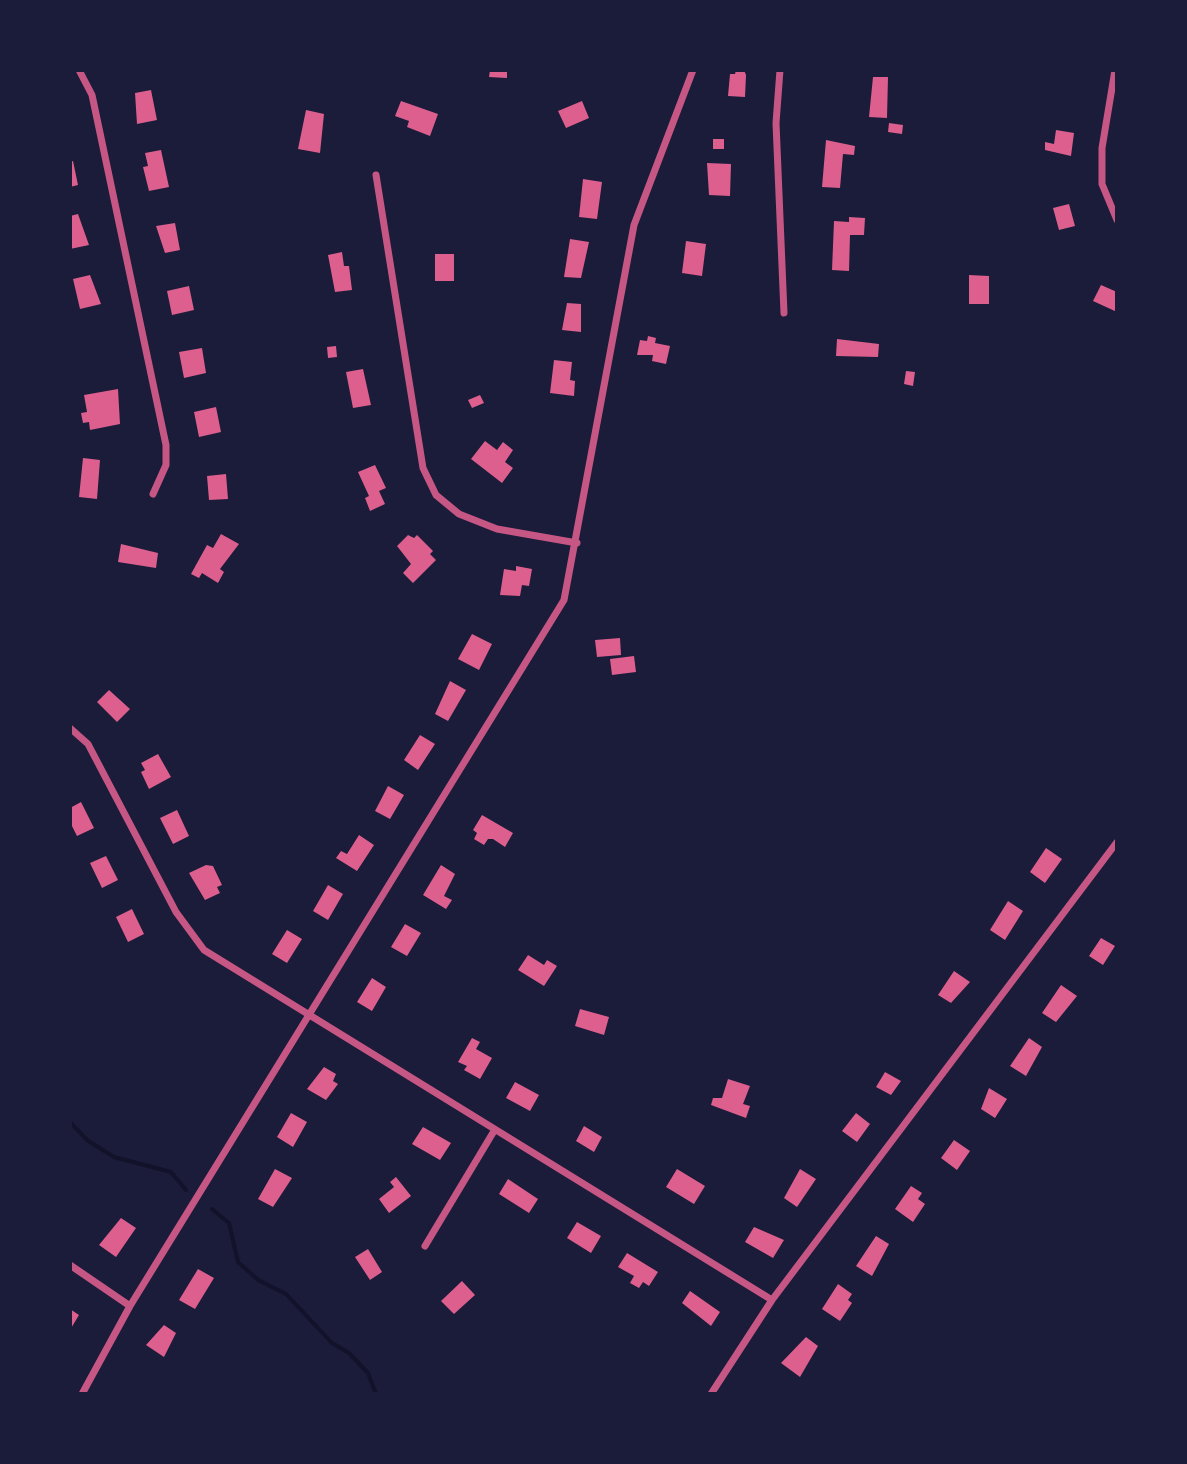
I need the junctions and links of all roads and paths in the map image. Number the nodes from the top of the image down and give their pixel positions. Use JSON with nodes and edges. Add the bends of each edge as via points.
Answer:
{"nodes":[{"id":1,"x":79,"y":70,"type":"edge"},
{"id":2,"x":693,"y":70,"type":"edge"},
{"id":3,"x":780,"y":70,"type":"edge"},
{"id":4,"x":1115,"y":70,"type":"edge"},
{"id":5,"x":376,"y":175,"type":"dead end"},
{"id":6,"x":1117,"y":220,"type":"edge"},
{"id":7,"x":784,"y":313,"type":"dead end"},
{"id":8,"x":153,"y":494,"type":"dead end"},
{"id":9,"x":577,"y":543,"type":"junction"},
{"id":10,"x":70,"y":728,"type":"edge"},
{"id":11,"x":1117,"y":842,"type":"edge"},
{"id":12,"x":310,"y":1016,"type":"junction"},
{"id":13,"x":494,"y":1131,"type":"junction"},
{"id":14,"x":425,"y":1246,"type":"dead end"},
{"id":15,"x":70,"y":1265,"type":"edge"},
{"id":16,"x":772,"y":1300,"type":"junction"},
{"id":17,"x":130,"y":1306,"type":"junction"},
{"id":18,"x":82,"y":1394,"type":"edge"},
{"id":19,"x":711,"y":1394,"type":"edge"}],
"edges":[{"from":1,"to":8,"type":"street","via":[[92,95],[166,445],[166,465]]},
{"from":2,"to":9,"type":"street","via":[[634,225]]},
{"from":3,"to":7,"type":"street","via":[[776,123]]},
{"from":4,"to":6,"type":"street","via":[[1102,148],[1102,184]]},
{"from":5,"to":9,"type":"street","via":[[423,468],[436,495],[459,514],[497,529]]},
{"from":9,"to":12,"type":"street","via":[[564,600]]},
{"from":10,"to":12,"type":"street","via":[[88,744],[176,912],[204,950]]},
{"from":11,"to":16,"type":"street"},
{"from":12,"to":13,"type":"street"},
{"from":12,"to":17,"type":"street"},
{"from":13,"to":14,"type":"street"},
{"from":13,"to":16,"type":"street"},
{"from":15,"to":17,"type":"street"},
{"from":16,"to":19,"type":"street"},
{"from":17,"to":18,"type":"street"}]}
